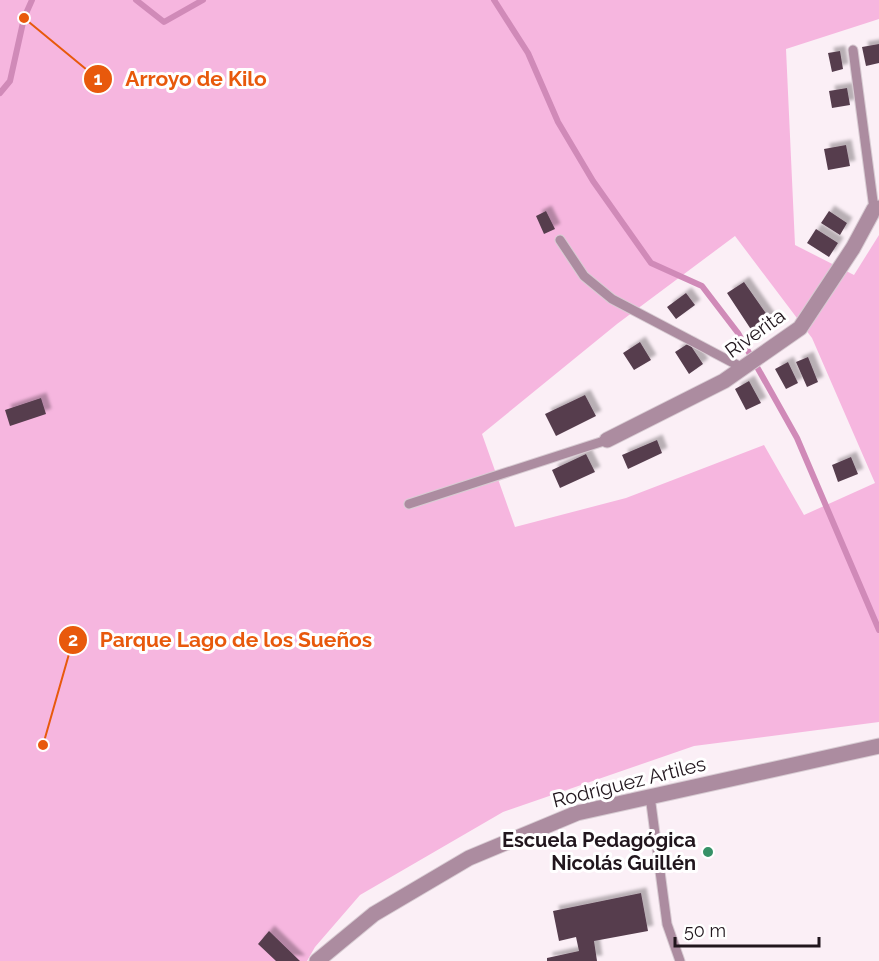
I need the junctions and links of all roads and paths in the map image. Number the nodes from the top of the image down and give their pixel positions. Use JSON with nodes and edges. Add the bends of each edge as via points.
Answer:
{"nodes":[{"id":1,"x":853,"y":50,"type":"dead end"},
{"id":2,"x":876,"y":208,"type":"edge"},
{"id":3,"x":560,"y":240,"type":"dead end"},
{"id":4,"x":743,"y":368,"type":"junction"},
{"id":5,"x":607,"y":440,"type":"joint"},
{"id":6,"x":409,"y":504,"type":"dead end"},
{"id":7,"x":879,"y":746,"type":"edge"},
{"id":8,"x":650,"y":796,"type":"junction"},
{"id":9,"x":317,"y":961,"type":"edge"},
{"id":10,"x":680,"y":961,"type":"edge"}],
"edges":[{"from":1,"to":2,"type":"lane"},
{"from":2,"to":4,"type":"street","name":"Riverita","via":[[800,328]]},
{"from":3,"to":4,"type":"lane","via":[[584,276],[612,299]]},
{"from":4,"to":5,"type":"street","name":"Riverita"},
{"from":5,"to":6,"type":"lane"},
{"from":7,"to":8,"type":"street","name":"Rodríguez Artiles"},
{"from":8,"to":9,"type":"street","name":"Rodríguez Artiles","via":[[577,813],[469,858],[374,914]]},
{"from":8,"to":10,"type":"lane","via":[[667,924]]}]}
